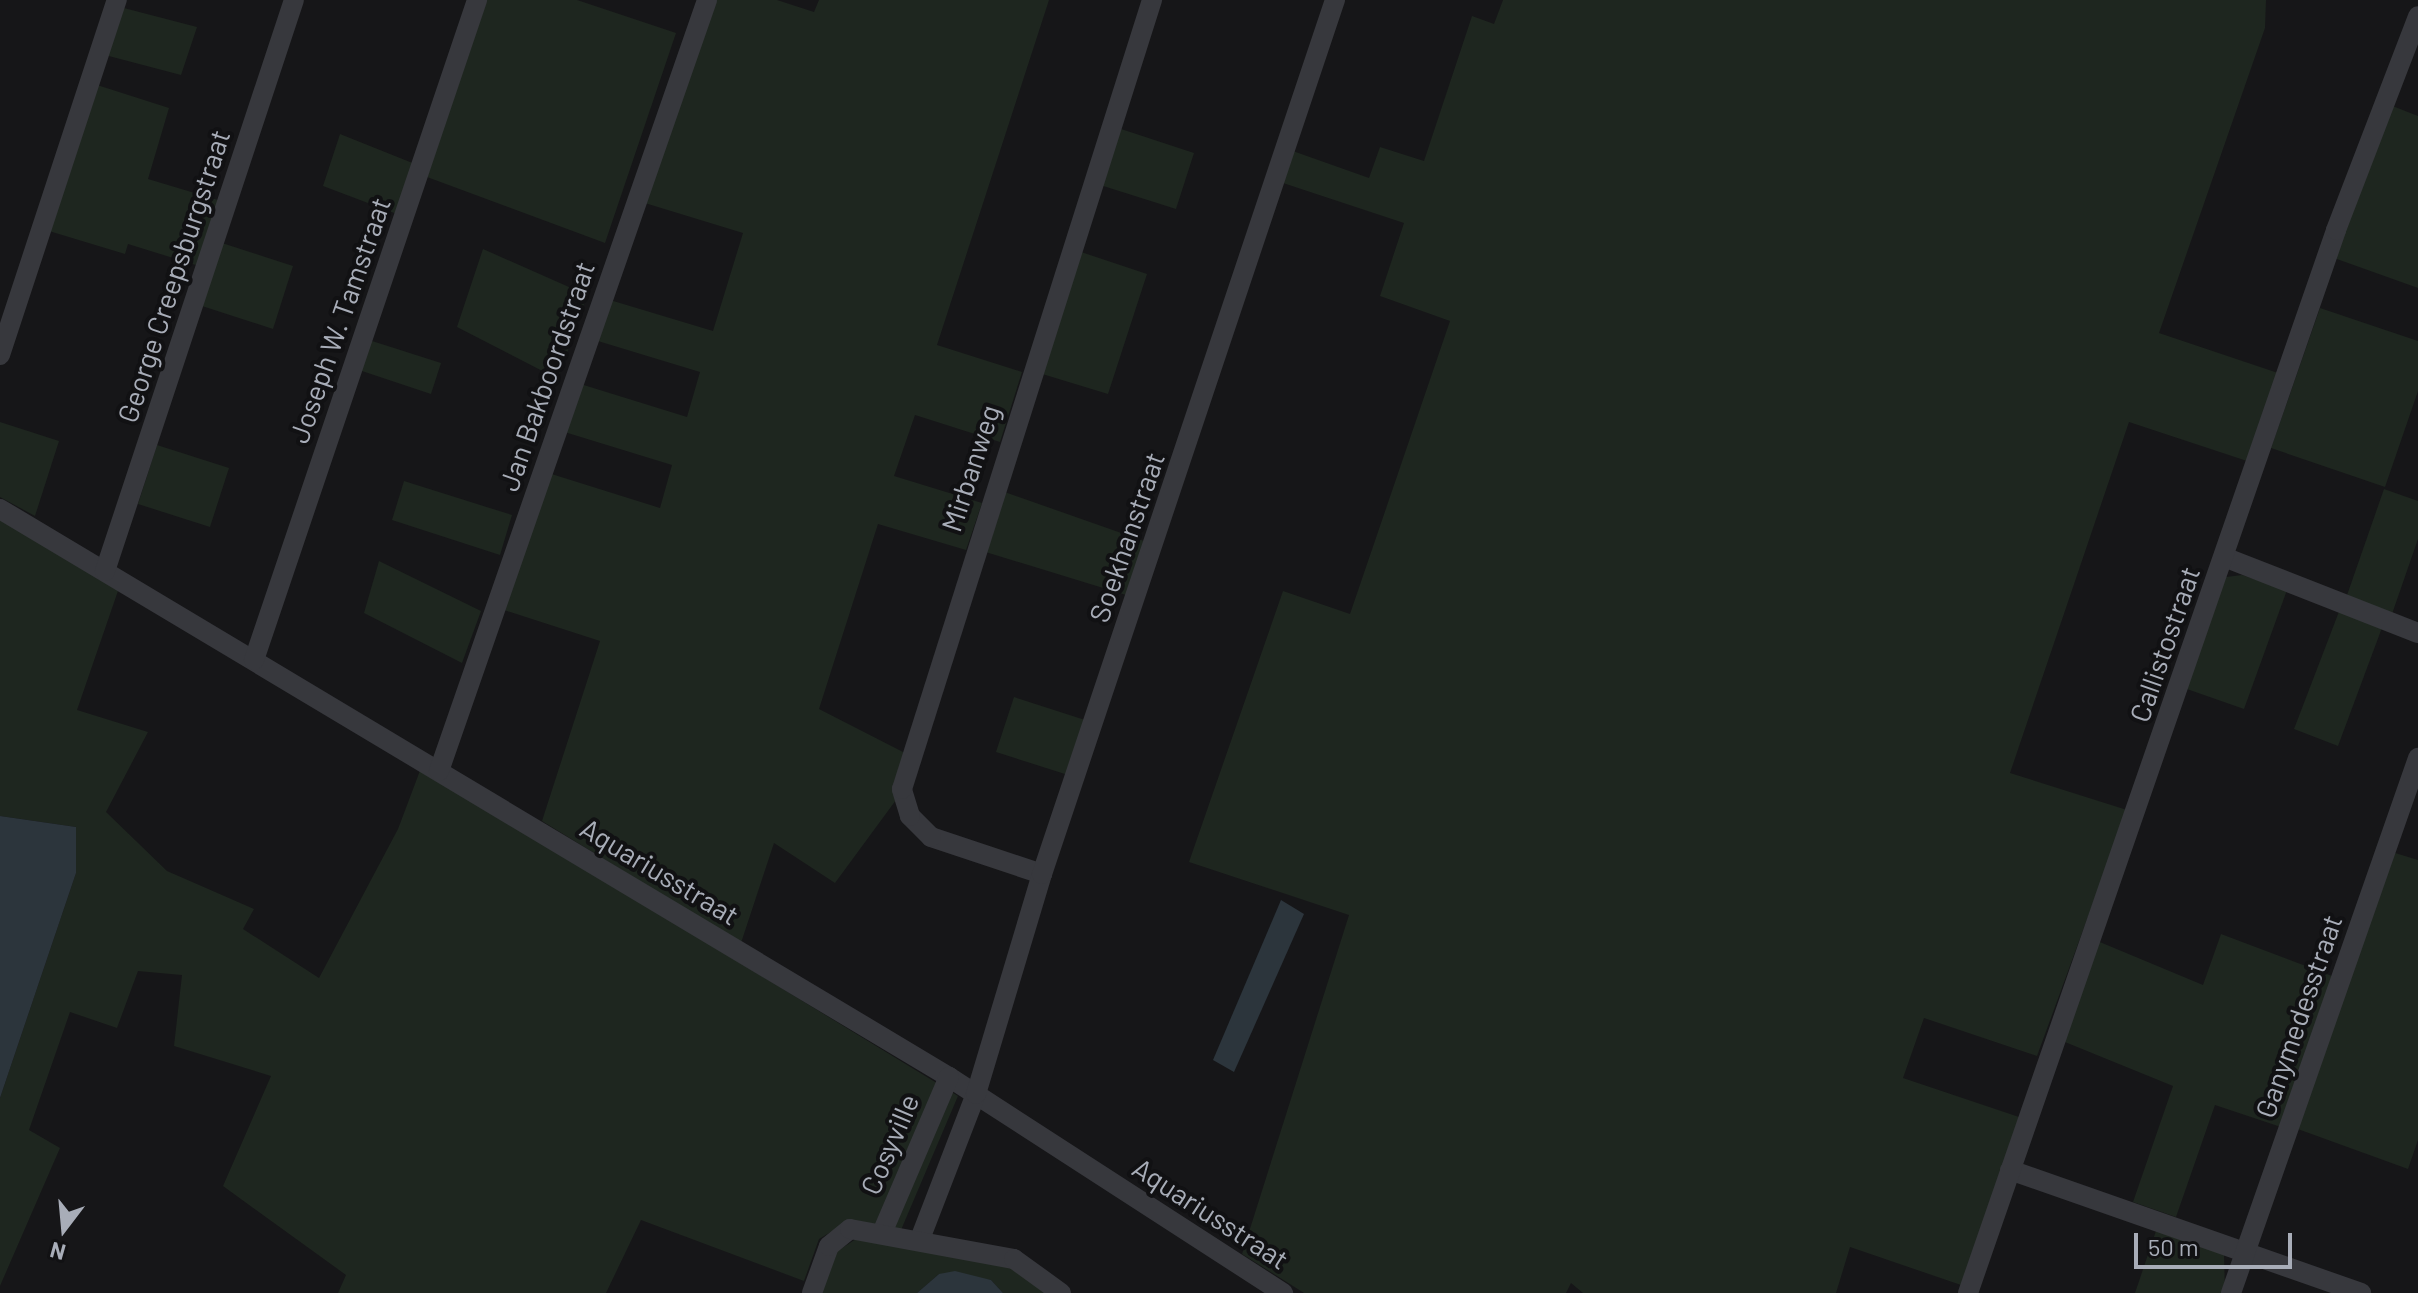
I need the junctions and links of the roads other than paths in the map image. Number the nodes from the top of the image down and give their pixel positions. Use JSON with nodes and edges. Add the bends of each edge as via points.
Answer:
{"nodes":[{"id":1,"x":117,"y":0,"type":"edge"},
{"id":2,"x":294,"y":0,"type":"edge"},
{"id":3,"x":477,"y":0,"type":"edge"},
{"id":4,"x":707,"y":0,"type":"edge"},
{"id":5,"x":1152,"y":0,"type":"edge"},
{"id":6,"x":1335,"y":0,"type":"edge"},
{"id":7,"x":2418,"y":16,"type":"edge"},
{"id":8,"x":0,"y":355,"type":"edge"},
{"id":9,"x":0,"y":509,"type":"edge"},
{"id":10,"x":2224,"y":557,"type":"junction"},
{"id":11,"x":105,"y":571,"type":"junction"},
{"id":12,"x":2418,"y":633,"type":"edge"},
{"id":13,"x":254,"y":660,"type":"junction"},
{"id":14,"x":2418,"y":758,"type":"edge"},
{"id":15,"x":439,"y":771,"type":"junction"},
{"id":16,"x":1042,"y":874,"type":"junction"},
{"id":17,"x":949,"y":1077,"type":"junction"},
{"id":18,"x":976,"y":1094,"type":"junction"},
{"id":19,"x":935,"y":1108,"type":"junction"},
{"id":20,"x":964,"y":1122,"type":"junction"},
{"id":21,"x":2010,"y":1170,"type":"junction"},
{"id":22,"x":882,"y":1233,"type":"junction"},
{"id":23,"x":920,"y":1239,"type":"junction"},
{"id":24,"x":2246,"y":1253,"type":"junction"},
{"id":25,"x":812,"y":1293,"type":"edge"},
{"id":26,"x":1061,"y":1293,"type":"edge"},
{"id":27,"x":1283,"y":1293,"type":"edge"},
{"id":28,"x":1968,"y":1293,"type":"edge"},
{"id":29,"x":2231,"y":1293,"type":"edge"},
{"id":30,"x":2361,"y":1293,"type":"edge"}],
"edges":[{"from":1,"to":8,"type":"street"},
{"from":2,"to":11,"type":"street","name":"George Creepsburgstraat"},
{"from":3,"to":13,"type":"street","name":"Joseph W. Tamstraat"},
{"from":4,"to":15,"type":"street","name":"Jan Bakboordstraat"},
{"from":5,"to":16,"type":"street","name":"Mirbanweg","via":[[911,742],[902,789],[910,816],[931,837]]},
{"from":6,"to":16,"type":"street","name":"Soekhanstraat"},
{"from":7,"to":10,"type":"street","name":"Callistostraat"},
{"from":9,"to":11,"type":"street","name":"Aquariusstraat"},
{"from":10,"to":12,"type":"street"},
{"from":10,"to":21,"type":"street","name":"Callistostraat"},
{"from":11,"to":13,"type":"street","name":"Aquariusstraat"},
{"from":13,"to":15,"type":"street","name":"Aquariusstraat"},
{"from":14,"to":24,"type":"street","name":"Ganymedesstraat"},
{"from":15,"to":17,"type":"street","name":"Aquariusstraat"},
{"from":16,"to":18,"type":"street","name":"Soekhanstraat"},
{"from":17,"to":18,"type":"street","name":"Aquariusstraat"},
{"from":17,"to":19,"type":"street","name":"Cosyville"},
{"from":18,"to":20,"type":"street"},
{"from":18,"to":27,"type":"street","name":"Aquariusstraat"},
{"from":19,"to":20,"type":"street"},
{"from":19,"to":22,"type":"street","name":"Cosyville"},
{"from":20,"to":23,"type":"street"},
{"from":21,"to":24,"type":"street"},
{"from":21,"to":28,"type":"street","name":"Callistostraat"},
{"from":22,"to":23,"type":"street"},
{"from":22,"to":25,"type":"street","via":[[839,1234]]},
{"from":23,"to":26,"type":"street","via":[[1014,1259]]},
{"from":24,"to":29,"type":"street","name":"Ganymedesstraat"},
{"from":24,"to":30,"type":"street"}]}
